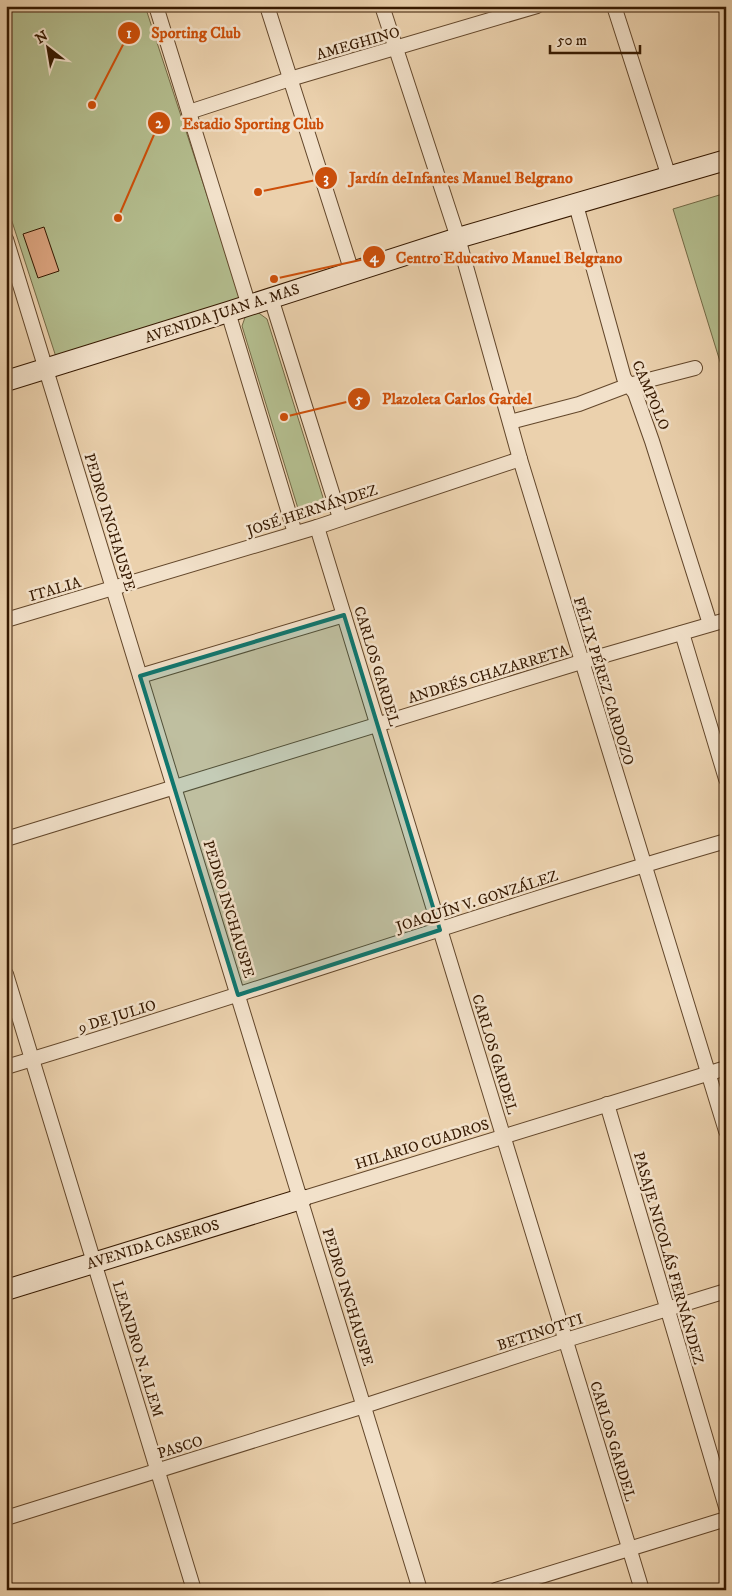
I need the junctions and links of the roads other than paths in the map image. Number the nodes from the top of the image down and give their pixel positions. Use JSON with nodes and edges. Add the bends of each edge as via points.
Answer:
{"nodes":[{"id":1,"x":156,"y":6,"type":"edge"},
{"id":2,"x":267,"y":6,"type":"edge"},
{"id":3,"x":382,"y":6,"type":"edge"},
{"id":4,"x":537,"y":6,"type":"edge"},
{"id":5,"x":614,"y":6,"type":"edge"},
{"id":6,"x":395,"y":49,"type":"junction"},
{"id":7,"x":290,"y":80,"type":"junction"},
{"id":8,"x":189,"y":112,"type":"junction"},
{"id":9,"x":726,"y":160,"type":"edge"},
{"id":10,"x":669,"y":178,"type":"junction"},
{"id":11,"x":576,"y":205,"type":"junction"},
{"id":12,"x":458,"y":238,"type":"junction"},
{"id":13,"x":6,"y":239,"type":"edge"},
{"id":14,"x":352,"y":272,"type":"junction"},
{"id":15,"x":271,"y":298,"type":"junction"},
{"id":16,"x":249,"y":306,"type":"junction"},
{"id":17,"x":228,"y":312,"type":"junction"},
{"id":18,"x":46,"y":368,"type":"junction"},
{"id":19,"x":695,"y":368,"type":"dead end"},
{"id":20,"x":6,"y":382,"type":"edge"},
{"id":21,"x":629,"y":385,"type":"junction"},
{"id":22,"x":510,"y":422,"type":"junction"},
{"id":23,"x":520,"y":459,"type":"junction"},
{"id":24,"x":340,"y":518,"type":"junction"},
{"id":25,"x":317,"y":527,"type":"junction"},
{"id":26,"x":295,"y":533,"type":"junction"},
{"id":27,"x":114,"y":588,"type":"junction"},
{"id":28,"x":344,"y":615,"type":"junction"},
{"id":29,"x":6,"y":620,"type":"edge"},
{"id":30,"x":726,"y":620,"type":"edge"},
{"id":31,"x":710,"y":624,"type":"junction"},
{"id":32,"x":682,"y":633,"type":"junction"},
{"id":33,"x":581,"y":662,"type":"junction"},
{"id":34,"x":140,"y":676,"type":"junction"},
{"id":35,"x":378,"y":725,"type":"junction"},
{"id":36,"x":726,"y":779,"type":"edge"},
{"id":37,"x":174,"y":787,"type":"junction"},
{"id":38,"x":6,"y":840,"type":"edge"},
{"id":39,"x":726,"y":841,"type":"edge"},
{"id":40,"x":644,"y":865,"type":"junction"},
{"id":41,"x":440,"y":930,"type":"junction"},
{"id":42,"x":6,"y":974,"type":"edge"},
{"id":43,"x":238,"y":995,"type":"junction"},
{"id":44,"x":32,"y":1059,"type":"junction"},
{"id":45,"x":6,"y":1067,"type":"edge"},
{"id":46,"x":726,"y":1068,"type":"edge"},
{"id":47,"x":708,"y":1074,"type":"junction"},
{"id":48,"x":607,"y":1104,"type":"junction"},
{"id":49,"x":726,"y":1131,"type":"edge"},
{"id":50,"x":503,"y":1136,"type":"junction"},
{"id":51,"x":300,"y":1199,"type":"junction"},
{"id":52,"x":95,"y":1263,"type":"junction"},
{"id":53,"x":6,"y":1290,"type":"edge"},
{"id":54,"x":726,"y":1291,"type":"edge"},
{"id":55,"x":668,"y":1309,"type":"junction"},
{"id":56,"x":566,"y":1340,"type":"junction"},
{"id":57,"x":364,"y":1406,"type":"junction"},
{"id":58,"x":158,"y":1471,"type":"junction"},
{"id":59,"x":726,"y":1507,"type":"edge"},
{"id":60,"x":6,"y":1518,"type":"edge"},
{"id":61,"x":726,"y":1519,"type":"edge"},
{"id":62,"x":629,"y":1548,"type":"junction"},
{"id":63,"x":194,"y":1590,"type":"edge"},
{"id":64,"x":420,"y":1590,"type":"edge"},
{"id":65,"x":496,"y":1590,"type":"edge"},
{"id":66,"x":642,"y":1590,"type":"edge"}],
"edges":[{"from":1,"to":8,"type":"street"},
{"from":2,"to":7,"type":"street"},
{"from":3,"to":6,"type":"street","name":"FÉLIX PÉREZ CARDOZO"},
{"from":4,"to":6,"type":"street","name":"AMEGHINO"},
{"from":5,"to":10,"type":"street"},
{"from":6,"to":7,"type":"street","name":"AMEGHINO"},
{"from":6,"to":12,"type":"street","name":"FÉLIX PÉREZ CARDOZO"},
{"from":7,"to":8,"type":"street","name":"AMEGHINO"},
{"from":7,"to":14,"type":"street"},
{"from":8,"to":16,"type":"street"},
{"from":9,"to":10,"type":"main road","name":"AVENIDA JUAN A. MAS"},
{"from":10,"to":11,"type":"main road","name":"AVENIDA JUAN A. MAS"},
{"from":11,"to":12,"type":"main road","name":"AVENIDA JUAN A. MAS"},
{"from":11,"to":21,"type":"street","name":"CAMPOLO","via":[[624,378]]},
{"from":12,"to":14,"type":"main road","name":"AVENIDA JUAN A. MAS"},
{"from":12,"to":22,"type":"street","name":"FÉLIX PÉREZ CARDOZO"},
{"from":13,"to":18,"type":"street","name":"PEDRO INCHAUSPE"},
{"from":14,"to":15,"type":"main road","name":"AVENIDA JUAN A. MAS"},
{"from":15,"to":16,"type":"main road","name":"AVENIDA JUAN A. MAS"},
{"from":15,"to":24,"type":"street"},
{"from":16,"to":17,"type":"main road","name":"AVENIDA JUAN A. MAS"},
{"from":17,"to":18,"type":"main road","name":"AVENIDA JUAN A. MAS"},
{"from":17,"to":26,"type":"street"},
{"from":18,"to":20,"type":"main road","name":"AVENIDA JUAN A. MAS"},
{"from":18,"to":27,"type":"street","name":"PEDRO INCHAUSPE"},
{"from":19,"to":21,"type":"street"},
{"from":21,"to":22,"type":"street","via":[[579,404]]},
{"from":21,"to":31,"type":"street","name":"CAMPOLO","via":[[635,393],[652,441]]},
{"from":22,"to":23,"type":"street","name":"FÉLIX PÉREZ CARDOZO"},
{"from":23,"to":24,"type":"street","name":"JOSÉ HERNÁNDEZ"},
{"from":23,"to":33,"type":"street","name":"FÉLIX PÉREZ CARDOZO"},
{"from":24,"to":25,"type":"street","name":"JOSÉ HERNÁNDEZ"},
{"from":25,"to":26,"type":"street","name":"JOSÉ HERNÁNDEZ"},
{"from":25,"to":28,"type":"street","name":"CARLOS GARDEL"},
{"from":26,"to":27,"type":"street","name":"JOSÉ HERNÁNDEZ"},
{"from":27,"to":29,"type":"street","name":"ITALIA"},
{"from":27,"to":34,"type":"street","name":"PEDRO INCHAUSPE"},
{"from":28,"to":34,"type":"street"},
{"from":28,"to":35,"type":"street","name":"CARLOS GARDEL"},
{"from":30,"to":31,"type":"street","name":"ANDRÉS CHAZARRETA"},
{"from":31,"to":32,"type":"street","name":"ANDRÉS CHAZARRETA"},
{"from":32,"to":33,"type":"street","name":"ANDRÉS CHAZARRETA"},
{"from":32,"to":36,"type":"street"},
{"from":33,"to":35,"type":"street","name":"ANDRÉS CHAZARRETA"},
{"from":33,"to":40,"type":"street","name":"FÉLIX PÉREZ CARDOZO"},
{"from":34,"to":37,"type":"street","name":"PEDRO INCHAUSPE"},
{"from":35,"to":37,"type":"street","name":"ANDRÉS CHAZARRETA"},
{"from":35,"to":41,"type":"street","name":"CARLOS GARDEL"},
{"from":37,"to":38,"type":"street","name":"ANDRÉS CHAZARRETA"},
{"from":37,"to":43,"type":"street","name":"PEDRO INCHAUSPE"},
{"from":39,"to":40,"type":"street","name":"JOAQUÍN V. GONZÁLEZ"},
{"from":40,"to":41,"type":"street","name":"JOAQUÍN V. GONZÁLEZ"},
{"from":40,"to":47,"type":"street","name":"FÉLIX PÉREZ CARDOZO"},
{"from":41,"to":43,"type":"street","name":"JOAQUÍN V. GONZÁLEZ"},
{"from":41,"to":50,"type":"street","name":"CARLOS GARDEL"},
{"from":42,"to":44,"type":"street","name":"LEANDRO N. ALEM"},
{"from":43,"to":44,"type":"street","name":"9 DE JULIO"},
{"from":43,"to":51,"type":"street","name":"PEDRO INCHAUSPE"},
{"from":44,"to":45,"type":"street","name":"9 DE JULIO"},
{"from":44,"to":52,"type":"street","name":"LEANDRO N. ALEM"},
{"from":46,"to":47,"type":"street","name":"HILARIO CUADROS"},
{"from":47,"to":48,"type":"street","name":"HILARIO CUADROS"},
{"from":47,"to":49,"type":"street","name":"FÉLIX PÉREZ CARDOZO"},
{"from":48,"to":50,"type":"street","name":"HILARIO CUADROS"},
{"from":48,"to":55,"type":"street","name":"PASAJE NICOLÁS FERNÁNDEZ"},
{"from":50,"to":51,"type":"street","name":"HILARIO CUADROS"},
{"from":50,"to":56,"type":"street","name":"CARLOS GARDEL"},
{"from":51,"to":52,"type":"main road","name":"AVENIDA CASEROS"},
{"from":51,"to":57,"type":"street","name":"PEDRO INCHAUSPE"},
{"from":52,"to":53,"type":"main road","name":"AVENIDA CASEROS"},
{"from":52,"to":58,"type":"street","name":"LEANDRO N. ALEM"},
{"from":54,"to":55,"type":"street","name":"BETINOTTI"},
{"from":55,"to":56,"type":"street","name":"BETINOTTI"},
{"from":55,"to":59,"type":"street","name":"PASAJE NICOLÁS FERNÁNDEZ"},
{"from":56,"to":57,"type":"street","name":"BETINOTTI"},
{"from":56,"to":62,"type":"street","name":"CARLOS GARDEL"},
{"from":57,"to":58,"type":"street","name":"PASCO"},
{"from":57,"to":64,"type":"street","name":"PEDRO INCHAUSPE"},
{"from":58,"to":60,"type":"street","name":"PASCO"},
{"from":58,"to":63,"type":"street","name":"LEANDRO N. ALEM"},
{"from":61,"to":62,"type":"street"},
{"from":62,"to":65,"type":"street"},
{"from":62,"to":66,"type":"street","name":"CARLOS GARDEL"}]}
